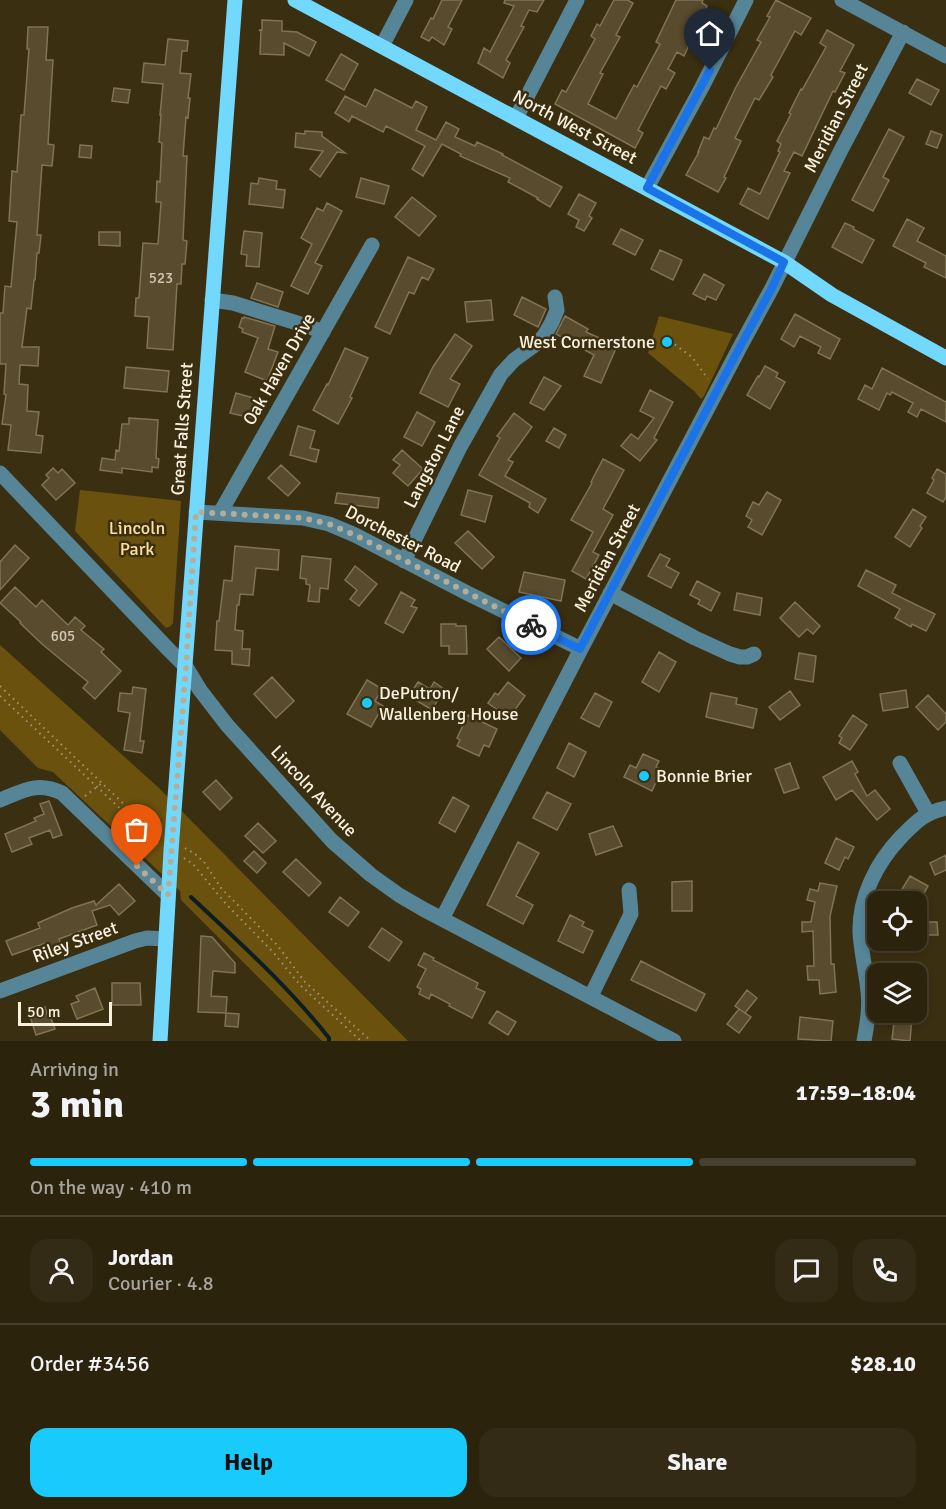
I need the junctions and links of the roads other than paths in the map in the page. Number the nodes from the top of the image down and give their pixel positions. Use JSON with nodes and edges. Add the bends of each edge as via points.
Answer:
{"nodes":[{"id":1,"x":235,"y":0,"type":"edge"},
{"id":2,"x":295,"y":0,"type":"edge"},
{"id":3,"x":406,"y":0,"type":"edge"},
{"id":4,"x":577,"y":0,"type":"edge"},
{"id":5,"x":746,"y":0,"type":"edge"},
{"id":6,"x":842,"y":0,"type":"edge"},
{"id":7,"x":903,"y":33,"type":"junction"},
{"id":8,"x":382,"y":46,"type":"junction"},
{"id":9,"x":946,"y":56,"type":"edge"},
{"id":10,"x":516,"y":118,"type":"junction"},
{"id":11,"x":647,"y":188,"type":"junction"},
{"id":12,"x":372,"y":245,"type":"dead end"},
{"id":13,"x":784,"y":262,"type":"junction"},
{"id":14,"x":555,"y":297,"type":"dead end"},
{"id":15,"x":212,"y":300,"type":"junction"},
{"id":16,"x":323,"y":332,"type":"junction"},
{"id":17,"x":946,"y":358,"type":"edge"},
{"id":18,"x":0,"y":473,"type":"edge"},
{"id":19,"x":196,"y":512,"type":"junction"},
{"id":20,"x":220,"y":513,"type":"junction"},
{"id":21,"x":404,"y":561,"type":"junction"},
{"id":22,"x":610,"y":593,"type":"junction"},
{"id":23,"x":580,"y":649,"type":"junction"},
{"id":24,"x":754,"y":654,"type":"dead end"},
{"id":25,"x":186,"y":667,"type":"junction"},
{"id":26,"x":900,"y":763,"type":"dead end"},
{"id":27,"x":0,"y":800,"type":"edge"},
{"id":28,"x":946,"y":808,"type":"edge"},
{"id":29,"x":928,"y":813,"type":"junction"},
{"id":30,"x":629,"y":890,"type":"dead end"},
{"id":31,"x":168,"y":895,"type":"junction"},
{"id":32,"x":442,"y":919,"type":"junction"},
{"id":33,"x":165,"y":939,"type":"junction"},
{"id":34,"x":0,"y":991,"type":"edge"},
{"id":35,"x":591,"y":996,"type":"junction"},
{"id":36,"x":160,"y":1041,"type":"edge"},
{"id":37,"x":674,"y":1041,"type":"edge"},
{"id":38,"x":864,"y":1041,"type":"edge"}],
"edges":[{"from":1,"to":15,"type":"main road","name":"Great Falls Street"},
{"from":2,"to":8,"type":"main road","name":"North West Street"},
{"from":3,"to":8,"type":"street"},
{"from":4,"to":10,"type":"street"},
{"from":5,"to":11,"type":"street"},
{"from":6,"to":7,"type":"street"},
{"from":7,"to":9,"type":"street"},
{"from":7,"to":13,"type":"street","name":"Meridian Street"},
{"from":8,"to":10,"type":"main road","name":"North West Street"},
{"from":10,"to":11,"type":"main road","name":"North West Street"},
{"from":11,"to":13,"type":"main road","name":"North West Street"},
{"from":12,"to":16,"type":"street","name":"Oak Haven Drive"},
{"from":13,"to":17,"type":"main road","name":"North West Street","via":[[832,295]]},
{"from":13,"to":22,"type":"street","name":"Meridian Street"},
{"from":14,"to":21,"type":"street","name":"Langston Lane","via":[[556,310],[544,336],[501,374]]},
{"from":15,"to":16,"type":"street"},
{"from":15,"to":19,"type":"main road","name":"Great Falls Street"},
{"from":16,"to":20,"type":"street","name":"Oak Haven Drive"},
{"from":18,"to":25,"type":"street","name":"Lincoln Avenue"},
{"from":19,"to":20,"type":"street","name":"Dorchester Road"},
{"from":19,"to":25,"type":"main road","name":"Great Falls Street"},
{"from":20,"to":21,"type":"street","name":"Dorchester Road","via":[[303,518],[329,524]]},
{"from":21,"to":23,"type":"street","name":"Dorchester Road"},
{"from":22,"to":23,"type":"street","name":"Meridian Street"},
{"from":22,"to":24,"type":"street","via":[[713,647],[740,657]]},
{"from":23,"to":32,"type":"street","name":"Meridian Street"},
{"from":25,"to":31,"type":"main road","name":"Great Falls Street"},
{"from":25,"to":32,"type":"street","name":"Lincoln Avenue","via":[[227,725],[338,847],[399,895]]},
{"from":26,"to":29,"type":"street"},
{"from":27,"to":31,"type":"street","via":[[30,788],[52,788],[74,804]]},
{"from":28,"to":29,"type":"street"},
{"from":29,"to":38,"type":"street","via":[[897,841],[874,872],[867,890],[860,930],[868,992]]},
{"from":30,"to":35,"type":"street","via":[[631,914]]},
{"from":31,"to":33,"type":"main road","name":"Great Falls Street"},
{"from":32,"to":35,"type":"street","name":"Lincoln Avenue"},
{"from":33,"to":34,"type":"street","name":"Riley Street","via":[[135,941]]},
{"from":33,"to":36,"type":"main road","name":"Great Falls Street"},
{"from":35,"to":37,"type":"street","name":"Lincoln Avenue"}]}
